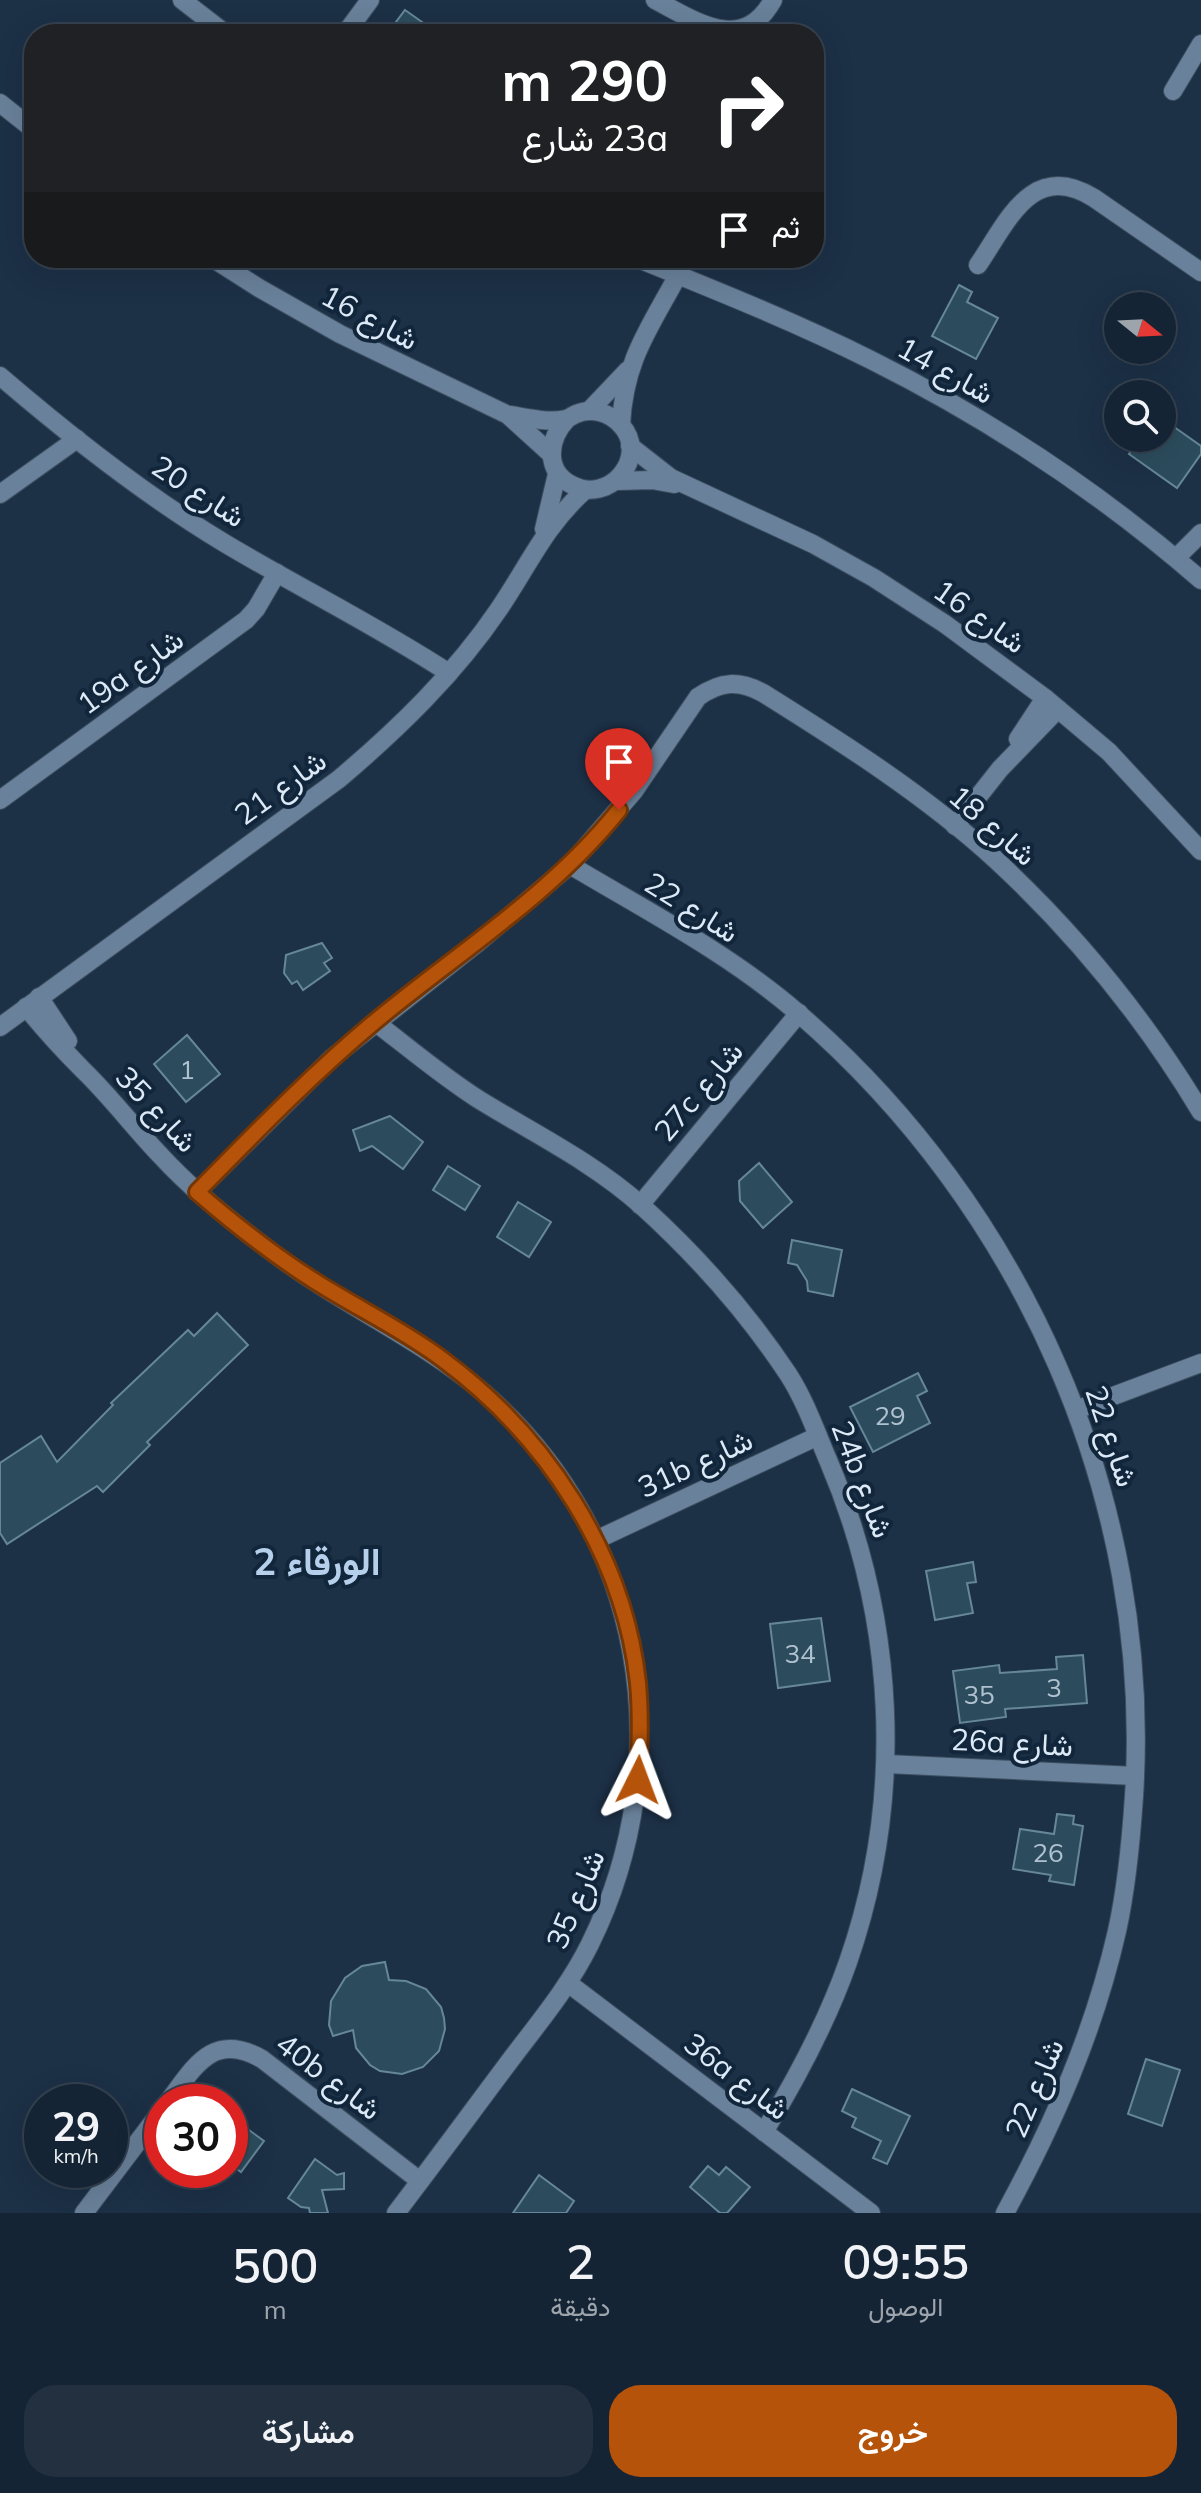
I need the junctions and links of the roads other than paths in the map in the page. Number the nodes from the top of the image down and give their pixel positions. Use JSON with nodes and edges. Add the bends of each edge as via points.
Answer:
{"nodes":[{"id":1,"x":182,"y":0,"type":"edge"},
{"id":2,"x":370,"y":0,"type":"edge"},
{"id":3,"x":655,"y":0,"type":"edge"},
{"id":4,"x":773,"y":0,"type":"edge"},
{"id":5,"x":213,"y":24,"type":"edge"},
{"id":6,"x":352,"y":24,"type":"edge"},
{"id":7,"x":705,"y":24,"type":"edge"},
{"id":8,"x":753,"y":24,"type":"edge"},
{"id":9,"x":1201,"y":44,"type":"edge"},
{"id":10,"x":1173,"y":91,"type":"dead end"},
{"id":11,"x":0,"y":103,"type":"edge"},
{"id":12,"x":24,"y":122,"type":"edge"},
{"id":13,"x":978,"y":265,"type":"dead end"},
{"id":14,"x":228,"y":268,"type":"edge"},
{"id":15,"x":662,"y":268,"type":"edge"},
{"id":16,"x":672,"y":272,"type":"junction"},
{"id":17,"x":1201,"y":272,"type":"edge"},
{"id":18,"x":628,"y":370,"type":"junction"},
{"id":19,"x":0,"y":376,"type":"edge"},
{"id":20,"x":589,"y":411,"type":"junction"},
{"id":21,"x":508,"y":415,"type":"junction"},
{"id":22,"x":567,"y":419,"type":"junction"},
{"id":23,"x":621,"y":425,"type":"junction"},
{"id":24,"x":77,"y":439,"type":"junction"},
{"id":25,"x":630,"y":446,"type":"junction"},
{"id":26,"x":551,"y":454,"type":"junction"},
{"id":27,"x":557,"y":474,"type":"junction"},
{"id":28,"x":617,"y":481,"type":"junction"},
{"id":29,"x":686,"y":486,"type":"junction"},
{"id":30,"x":585,"y":490,"type":"junction"},
{"id":31,"x":0,"y":494,"type":"edge"},
{"id":32,"x":1201,"y":533,"type":"edge"},
{"id":33,"x":540,"y":539,"type":"junction"},
{"id":34,"x":1176,"y":558,"type":"junction"},
{"id":35,"x":277,"y":573,"type":"junction"},
{"id":36,"x":1201,"y":580,"type":"edge"},
{"id":37,"x":444,"y":679,"type":"junction"},
{"id":38,"x":1052,"y":704,"type":"junction"},
{"id":39,"x":0,"y":800,"type":"edge"},
{"id":40,"x":955,"y":826,"type":"junction"},
{"id":41,"x":1201,"y":851,"type":"edge"},
{"id":42,"x":570,"y":865,"type":"junction"},
{"id":43,"x":32,"y":1002,"type":"junction"},
{"id":44,"x":799,"y":1013,"type":"junction"},
{"id":45,"x":375,"y":1022,"type":"junction"},
{"id":46,"x":0,"y":1027,"type":"edge"},
{"id":47,"x":1201,"y":1112,"type":"edge"},
{"id":48,"x":197,"y":1192,"type":"junction"},
{"id":49,"x":640,"y":1205,"type":"junction"},
{"id":50,"x":1201,"y":1363,"type":"edge"},
{"id":51,"x":1076,"y":1410,"type":"junction"},
{"id":52,"x":818,"y":1436,"type":"junction"},
{"id":53,"x":596,"y":1540,"type":"junction"},
{"id":54,"x":887,"y":1764,"type":"junction"},
{"id":55,"x":1135,"y":1776,"type":"junction"},
{"id":56,"x":568,"y":1983,"type":"junction"},
{"id":57,"x":183,"y":2084,"type":"edge"},
{"id":58,"x":764,"y":2132,"type":"junction"},
{"id":59,"x":144,"y":2134,"type":"edge"},
{"id":60,"x":420,"y":2181,"type":"junction"},
{"id":61,"x":84,"y":2213,"type":"edge"},
{"id":62,"x":396,"y":2213,"type":"edge"},
{"id":63,"x":871,"y":2213,"type":"edge"},
{"id":64,"x":1005,"y":2213,"type":"edge"}],
"edges":[{"from":1,"to":5,"type":"street"},
{"from":2,"to":6,"type":"street"},
{"from":3,"to":7,"type":"street"},
{"from":4,"to":8,"type":"street"},
{"from":9,"to":10,"type":"street"},
{"from":11,"to":12,"type":"street"},
{"from":13,"to":17,"type":"street","via":[[1026,197],[1060,185],[1078,188]]},
{"from":14,"to":21,"type":"street","name":"شارع 16","via":[[340,334]]},
{"from":15,"to":16,"type":"street","name":"شارع 14"},
{"from":16,"to":18,"type":"street"},
{"from":16,"to":34,"type":"street","name":"شارع 14","via":[[806,329],[936,394],[1059,471]]},
{"from":18,"to":20,"type":"street"},
{"from":18,"to":23,"type":"street"},
{"from":19,"to":24,"type":"street","name":"شارع 20"},
{"from":20,"to":22,"type":"street"},
{"from":20,"to":23,"type":"street"},
{"from":21,"to":22,"type":"street","name":"شارع 16"},
{"from":21,"to":26,"type":"street","name":"شارع 16"},
{"from":22,"to":26,"type":"street","via":[[552,441]]},
{"from":23,"to":25,"type":"street"},
{"from":24,"to":31,"type":"street"},
{"from":24,"to":35,"type":"street","name":"شارع 20","via":[[173,510]]},
{"from":25,"to":28,"type":"street","via":[[630,459]]},
{"from":25,"to":29,"type":"street","name":"شارع 16"},
{"from":26,"to":27,"type":"street"},
{"from":27,"to":30,"type":"street"},
{"from":27,"to":33,"type":"street","name":"شارع 21"},
{"from":28,"to":29,"type":"street","name":"شارع 16"},
{"from":28,"to":30,"type":"street"},
{"from":29,"to":38,"type":"street","name":"شارع 16","via":[[874,578]]},
{"from":30,"to":33,"type":"street","name":"شارع 21"},
{"from":32,"to":34,"type":"street"},
{"from":33,"to":37,"type":"street","name":"شارع 21","via":[[498,609]]},
{"from":34,"to":36,"type":"street","name":"شارع 14"},
{"from":35,"to":37,"type":"street","name":"شارع 20","via":[[380,632]]},
{"from":35,"to":39,"type":"street","name":"19a شارع","via":[[246,620]]},
{"from":37,"to":43,"type":"street","name":"شارع 21","via":[[339,779]]},
{"from":38,"to":40,"type":"street"},
{"from":38,"to":41,"type":"street","name":"شارع 16","via":[[1109,752]]},
{"from":40,"to":42,"type":"street","name":"شارع 18","via":[[864,758],[748,685],[730,682],[698,697],[634,791]]},
{"from":40,"to":47,"type":"street","name":"شارع 18","via":[[1069,934],[1131,1010]]},
{"from":42,"to":44,"type":"street","name":"شارع 22","via":[[733,964]]},
{"from":42,"to":45,"type":"street","name":"شارع 18"},
{"from":43,"to":46,"type":"street","name":"شارع 21"},
{"from":43,"to":48,"type":"street","name":"شارع 35","via":[[70,1058]]},
{"from":44,"to":49,"type":"street","name":"27c شارع"},
{"from":44,"to":51,"type":"street","name":"شارع 22","via":[[898,1112],[942,1166],[1018,1283]]},
{"from":45,"to":48,"type":"street","name":"شارع 18","via":[[291,1096]]},
{"from":45,"to":49,"type":"street","name":"24b شارع","via":[[437,1071],[563,1149]]},
{"from":48,"to":53,"type":"street","name":"شارع 35","via":[[275,1255],[441,1358],[487,1396],[557,1476]]},
{"from":49,"to":52,"type":"street","name":"24b شارع","via":[[696,1257],[746,1315],[790,1377]]},
{"from":50,"to":51,"type":"street"},
{"from":51,"to":55,"type":"street","name":"شارع 22","via":[[1105,1498],[1125,1589],[1136,1681]]},
{"from":52,"to":53,"type":"street","name":"31b شارع"},
{"from":52,"to":54,"type":"street","name":"24b شارع","via":[[866,1569],[885,1699]]},
{"from":53,"to":56,"type":"street","name":"شارع 35","via":[[628,1631],[638,1680],[638,1780],[620,1869],[601,1922]]},
{"from":54,"to":55,"type":"street","name":"26a شارع"},
{"from":54,"to":58,"type":"street","name":"24b شارع","via":[[867,1897],[848,1962],[823,2024]]},
{"from":55,"to":64,"type":"street","name":"شارع 22","via":[[1131,1851],[1098,2003],[1041,2148]]},
{"from":56,"to":58,"type":"street","name":"36a شارع"},
{"from":56,"to":60,"type":"street","name":"شارع 35"},
{"from":57,"to":60,"type":"street","name":"40b شارع","via":[[206,2055],[225,2048],[245,2049]]},
{"from":58,"to":63,"type":"street","name":"36a شارع"},
{"from":59,"to":61,"type":"street"},
{"from":60,"to":62,"type":"street","name":"شارع 35"}]}
